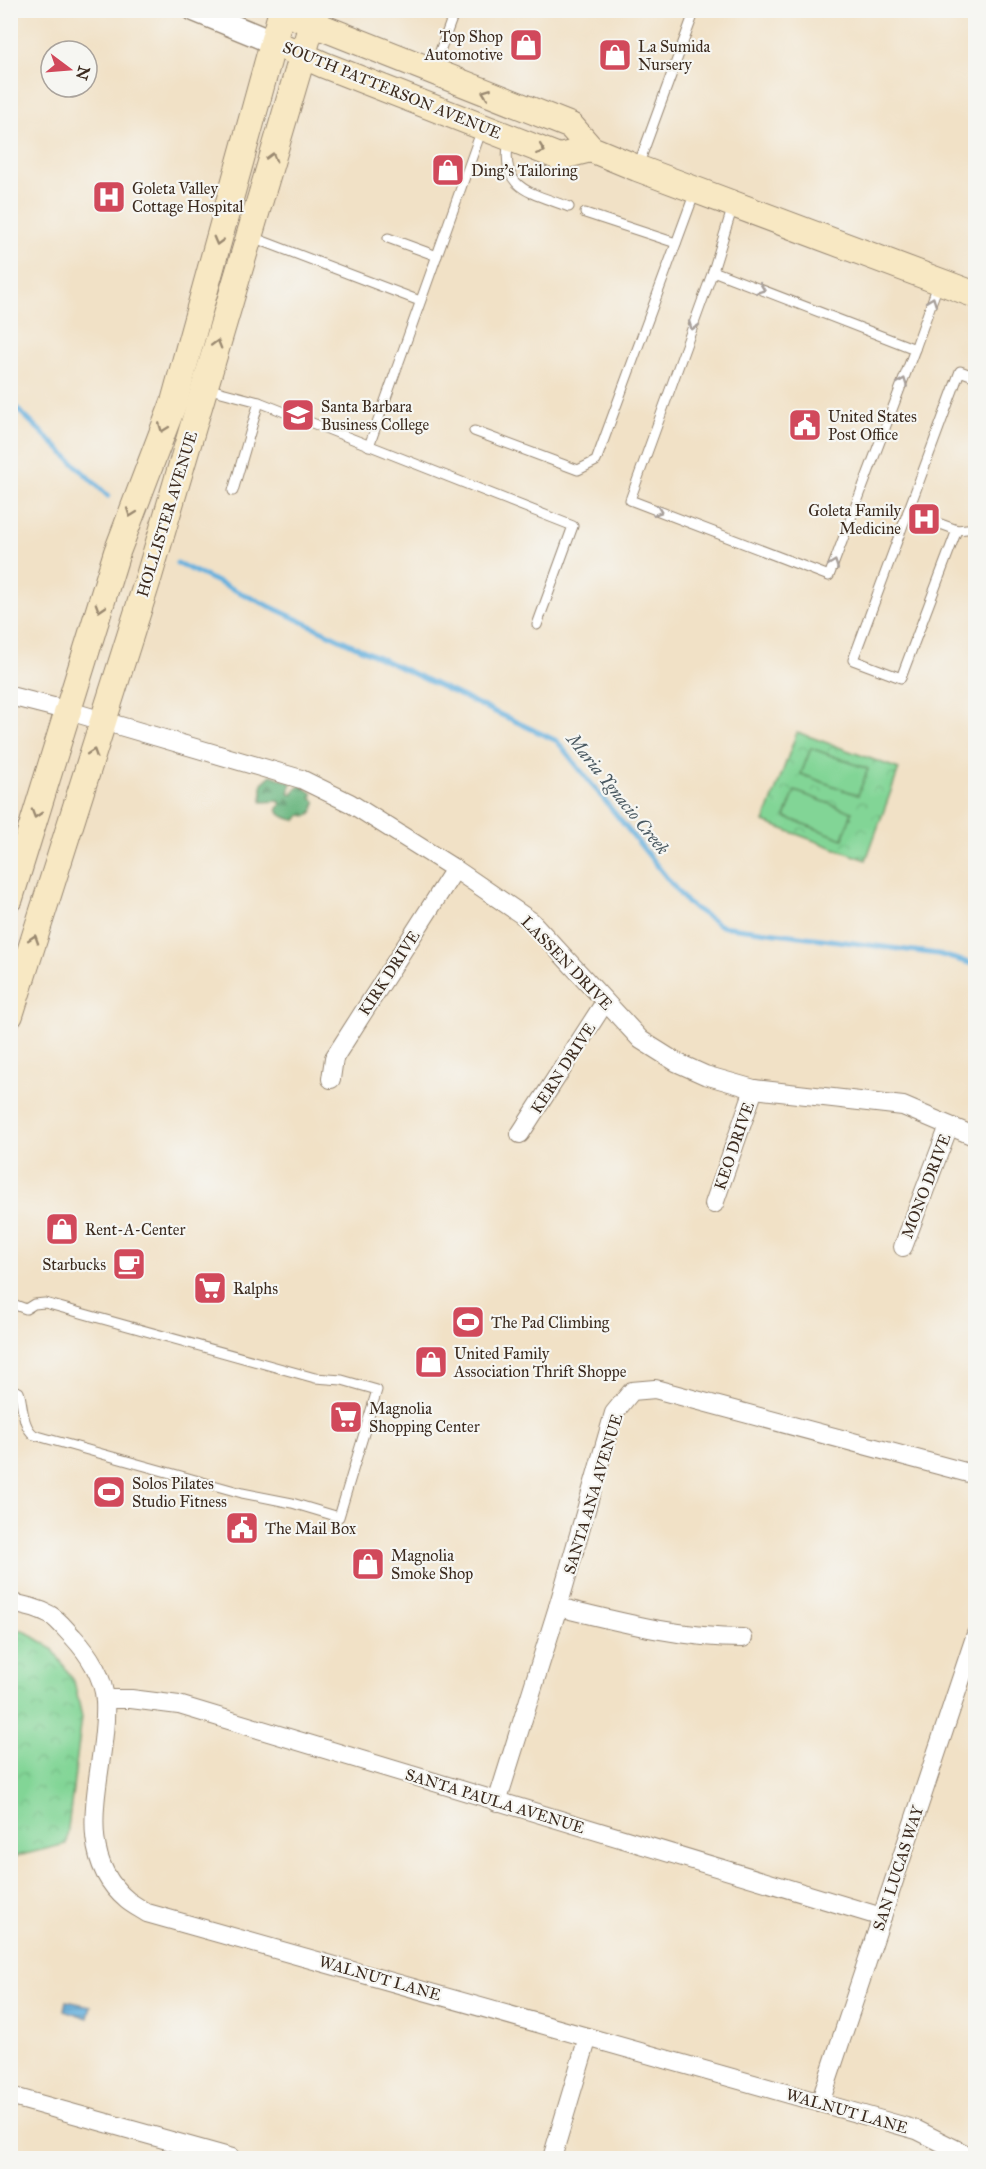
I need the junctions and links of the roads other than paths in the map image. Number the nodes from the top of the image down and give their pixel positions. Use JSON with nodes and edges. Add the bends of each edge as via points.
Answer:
{"nodes":[{"id":1,"x":194,"y":10,"type":"edge"},
{"id":2,"x":453,"y":10,"type":"edge"},
{"id":3,"x":695,"y":10,"type":"edge"},
{"id":4,"x":281,"y":11,"type":"edge"},
{"id":5,"x":314,"y":17,"type":"edge"},
{"id":6,"x":272,"y":42,"type":"junction"},
{"id":7,"x":302,"y":55,"type":"junction"},
{"id":8,"x":432,"y":72,"type":"junction"},
{"id":9,"x":483,"y":127,"type":"junction"},
{"id":10,"x":510,"y":137,"type":"junction"},
{"id":11,"x":591,"y":149,"type":"junction"},
{"id":12,"x":637,"y":168,"type":"junction"},
{"id":13,"x":695,"y":189,"type":"junction"},
{"id":14,"x":734,"y":204,"type":"junction"},
{"id":15,"x":569,"y":207,"type":"dead end"},
{"id":16,"x":585,"y":213,"type":"dead end"},
{"id":17,"x":249,"y":236,"type":"junction"},
{"id":18,"x":388,"y":238,"type":"dead end"},
{"id":19,"x":675,"y":243,"type":"junction"},
{"id":20,"x":437,"y":256,"type":"junction"},
{"id":21,"x":713,"y":271,"type":"junction"},
{"id":22,"x":939,"y":281,"type":"junction"},
{"id":23,"x":975,"y":295,"type":"edge"},
{"id":24,"x":420,"y":301,"type":"junction"},
{"id":25,"x":915,"y":349,"type":"junction"},
{"id":26,"x":975,"y":377,"type":"edge"},
{"id":27,"x":204,"y":387,"type":"junction"},
{"id":28,"x":259,"y":402,"type":"junction"},
{"id":29,"x":474,"y":431,"type":"dead end"},
{"id":30,"x":369,"y":446,"type":"junction"},
{"id":31,"x":233,"y":491,"type":"dead end"},
{"id":32,"x":908,"y":512,"type":"junction"},
{"id":33,"x":975,"y":528,"type":"edge"},
{"id":34,"x":957,"y":530,"type":"junction"},
{"id":35,"x":537,"y":625,"type":"dead end"},
{"id":36,"x":10,"y":696,"type":"edge"},
{"id":37,"x":69,"y":711,"type":"junction"},
{"id":38,"x":103,"y":721,"type":"junction"},
{"id":39,"x":455,"y":869,"type":"junction"},
{"id":40,"x":10,"y":898,"type":"edge"},
{"id":41,"x":605,"y":1002,"type":"junction"},
{"id":42,"x":10,"y":1015,"type":"edge"},
{"id":43,"x":332,"y":1079,"type":"dead end"},
{"id":44,"x":754,"y":1089,"type":"junction"},
{"id":45,"x":949,"y":1126,"type":"junction"},
{"id":46,"x":520,"y":1134,"type":"dead end"},
{"id":47,"x":975,"y":1137,"type":"edge"},
{"id":48,"x":714,"y":1204,"type":"dead end"},
{"id":49,"x":903,"y":1247,"type":"dead end"},
{"id":50,"x":10,"y":1303,"type":"edge"},
{"id":51,"x":10,"y":1389,"type":"edge"},
{"id":52,"x":975,"y":1475,"type":"edge"},
{"id":53,"x":10,"y":1603,"type":"edge"},
{"id":54,"x":558,"y":1608,"type":"junction"},
{"id":55,"x":975,"y":1634,"type":"edge"},
{"id":56,"x":743,"y":1638,"type":"dead end"},
{"id":57,"x":105,"y":1699,"type":"junction"},
{"id":58,"x":497,"y":1802,"type":"junction"},
{"id":59,"x":882,"y":1917,"type":"junction"},
{"id":60,"x":588,"y":2037,"type":"junction"},
{"id":61,"x":10,"y":2096,"type":"edge"},
{"id":62,"x":820,"y":2103,"type":"junction"},
{"id":63,"x":167,"y":2149,"type":"edge"},
{"id":64,"x":232,"y":2158,"type":"edge"},
{"id":65,"x":552,"y":2158,"type":"edge"},
{"id":66,"x":973,"y":2158,"type":"edge"}],
"edges":[{"from":1,"to":6,"type":"street","name":"SOUTH PATTERSON AVENUE"},
{"from":2,"to":8,"type":"lane"},
{"from":3,"to":12,"type":"lane"},
{"from":4,"to":5,"type":"main road","name":"SOUTH PATTERSON AVENUE"},
{"from":4,"to":6,"type":"main road","name":"HOLLISTER AVENUE"},
{"from":5,"to":7,"type":"main road","name":"HOLLISTER AVENUE"},
{"from":5,"to":8,"type":"main road","name":"SOUTH PATTERSON AVENUE"},
{"from":6,"to":7,"type":"main road","name":"SOUTH PATTERSON AVENUE"},
{"from":6,"to":37,"type":"main road","name":"HOLLISTER AVENUE","one_way":true,"via":[[174,402],[117,552]]},
{"from":7,"to":9,"type":"main road","name":"SOUTH PATTERSON AVENUE"},
{"from":17,"to":7,"type":"main road","name":"HOLLISTER AVENUE","one_way":true},
{"from":11,"to":8,"type":"main road","name":"SOUTH PATTERSON AVENUE","one_way":true,"via":[[571,126]]},
{"from":9,"to":10,"type":"main road","name":"SOUTH PATTERSON AVENUE"},
{"from":9,"to":20,"type":"lane"},
{"from":10,"to":11,"type":"main road","name":"SOUTH PATTERSON AVENUE","one_way":true,"via":[[559,157]]},
{"from":10,"to":15,"type":"lane","via":[[507,152],[511,179],[522,189]]},
{"from":11,"to":12,"type":"main road","name":"SOUTH PATTERSON AVENUE"},
{"from":12,"to":13,"type":"main road","name":"SOUTH PATTERSON AVENUE"},
{"from":13,"to":14,"type":"main road","name":"SOUTH PATTERSON AVENUE"},
{"from":13,"to":19,"type":"lane"},
{"from":14,"to":21,"type":"lane"},
{"from":14,"to":22,"type":"main road","name":"SOUTH PATTERSON AVENUE"},
{"from":16,"to":19,"type":"lane"},
{"from":17,"to":24,"type":"lane"},
{"from":27,"to":17,"type":"main road","name":"HOLLISTER AVENUE","one_way":true},
{"from":18,"to":20,"type":"lane"},
{"from":19,"to":29,"type":"lane","via":[[596,461],[578,470]]},
{"from":20,"to":24,"type":"lane"},
{"from":21,"to":25,"type":"lane","one_way":true},
{"from":21,"to":25,"type":"lane","one_way":true,"via":[[630,500],[829,576]]},
{"from":22,"to":23,"type":"main road","name":"SOUTH PATTERSON AVENUE"},
{"from":25,"to":22,"type":"lane","one_way":true},
{"from":24,"to":30,"type":"lane"},
{"from":26,"to":32,"type":"lane","via":[[960,371]]},
{"from":27,"to":28,"type":"lane"},
{"from":27,"to":38,"type":"main road","name":"HOLLISTER AVENUE"},
{"from":28,"to":30,"type":"lane"},
{"from":28,"to":31,"type":"lane"},
{"from":30,"to":35,"type":"lane","via":[[573,526]]},
{"from":32,"to":34,"type":"lane"},
{"from":32,"to":34,"type":"lane","via":[[853,660],[901,678]]},
{"from":33,"to":34,"type":"lane"},
{"from":36,"to":37,"type":"street","name":"LASSEN DRIVE"},
{"from":37,"to":38,"type":"street","name":"LASSEN DRIVE"},
{"from":37,"to":40,"type":"main road","name":"HOLLISTER AVENUE","one_way":true},
{"from":38,"to":39,"type":"street","name":"LASSEN DRIVE","via":[[301,778],[350,803]]},
{"from":42,"to":38,"type":"main road","name":"HOLLISTER AVENUE","one_way":true},
{"from":39,"to":41,"type":"street","name":"LASSEN DRIVE","via":[[531,921]]},
{"from":39,"to":43,"type":"street","name":"KIRK DRIVE","via":[[334,1059]]},
{"from":41,"to":44,"type":"street","name":"LASSEN DRIVE","via":[[641,1040],[676,1062],[705,1076]]},
{"from":41,"to":46,"type":"street","name":"KERN DRIVE"},
{"from":44,"to":45,"type":"street","name":"LASSEN DRIVE","via":[[903,1106]]},
{"from":44,"to":48,"type":"street","name":"KEO DRIVE"},
{"from":45,"to":47,"type":"street","name":"LASSEN DRIVE"},
{"from":45,"to":49,"type":"street","name":"MONO DRIVE"},
{"from":50,"to":51,"type":"lane","via":[[26,1308],[45,1303],[315,1378],[342,1380],[377,1390],[339,1517],[34,1435],[27,1426],[21,1395]]},
{"from":52,"to":54,"type":"street","name":"SANTA ANA AVENUE","via":[[655,1389],[632,1391],[614,1413]]},
{"from":53,"to":57,"type":"street","name":"WALNUT LANE","via":[[51,1615],[98,1671]]},
{"from":54,"to":56,"type":"street","via":[[644,1627]]},
{"from":54,"to":58,"type":"street","name":"SANTA ANA AVENUE"},
{"from":55,"to":59,"type":"street","name":"SAN LUCAS WAY"},
{"from":57,"to":58,"type":"street","name":"SANTA PAULA AVENUE","via":[[179,1705]]},
{"from":57,"to":60,"type":"street","name":"WALNUT LANE","via":[[94,1817],[95,1848],[104,1871],[128,1900],[147,1913]]},
{"from":58,"to":59,"type":"street","name":"SANTA PAULA AVENUE"},
{"from":59,"to":62,"type":"street","name":"SAN LUCAS WAY"},
{"from":60,"to":62,"type":"street","name":"WALNUT LANE"},
{"from":60,"to":65,"type":"street"},
{"from":61,"to":63,"type":"street"},
{"from":62,"to":66,"type":"street","name":"WALNUT LANE","via":[[917,2130]]},
{"from":63,"to":64,"type":"street"}]}
